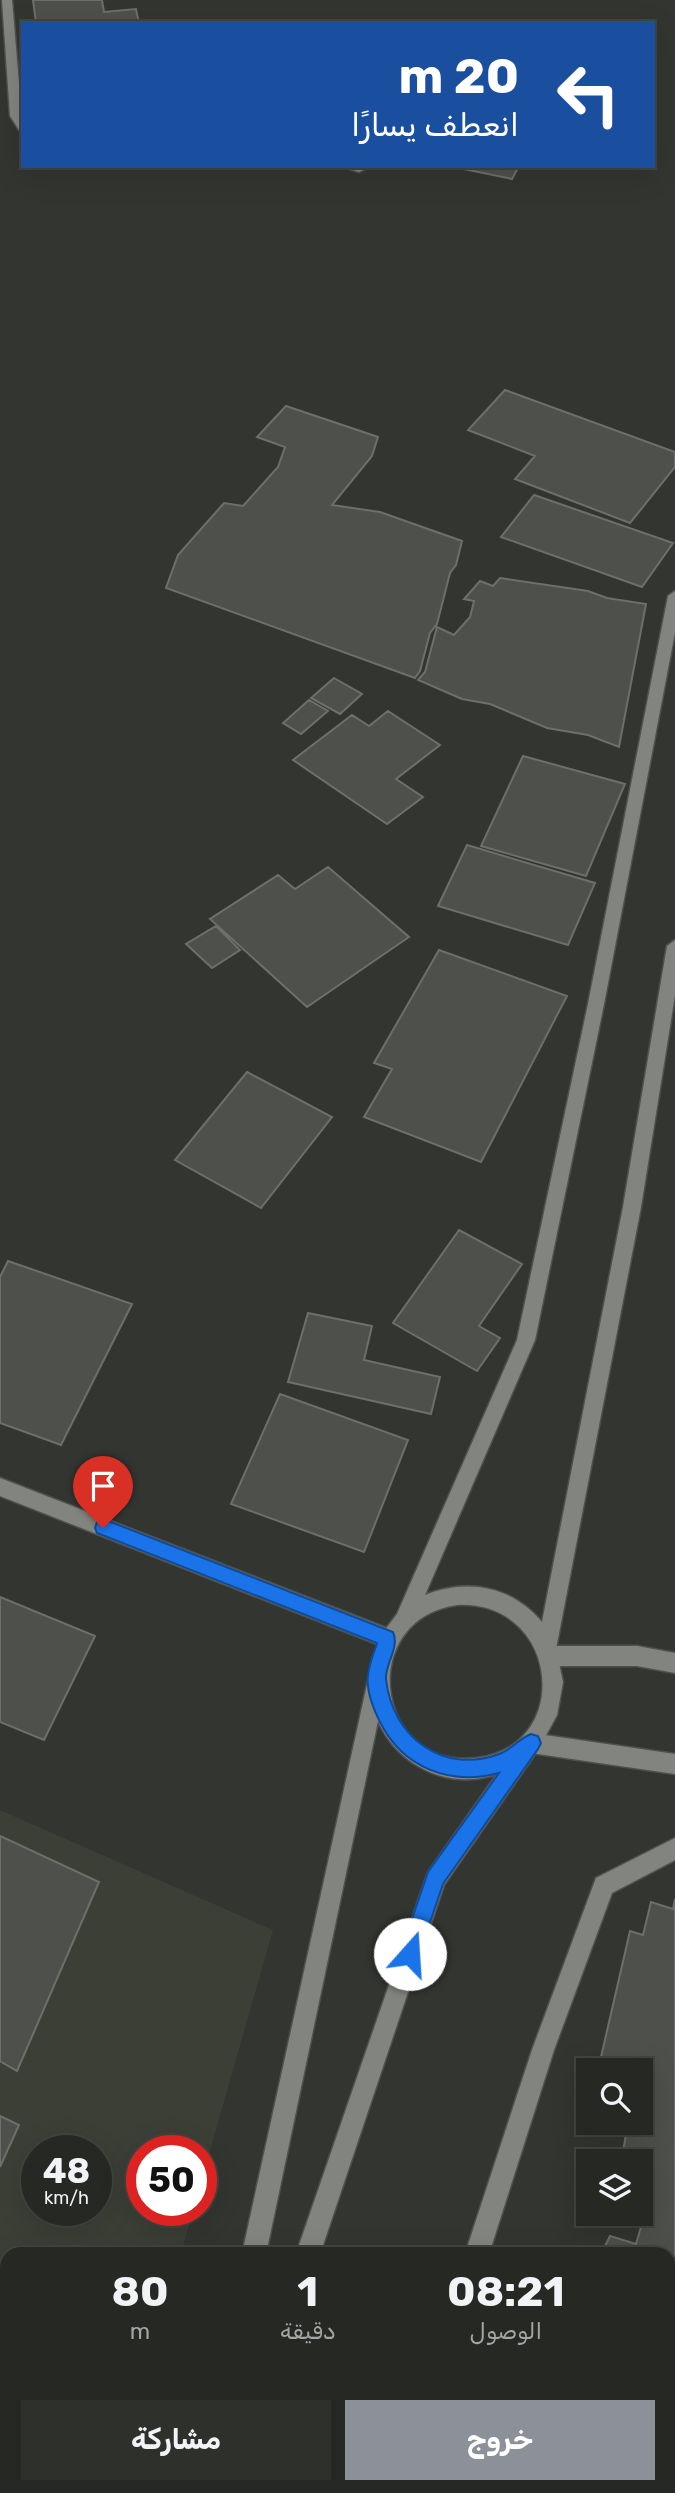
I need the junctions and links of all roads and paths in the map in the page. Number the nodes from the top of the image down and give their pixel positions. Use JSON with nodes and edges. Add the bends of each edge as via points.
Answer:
{"nodes":[{"id":1,"x":7,"y":0,"type":"edge"},
{"id":2,"x":21,"y":125,"type":"edge"},
{"id":3,"x":354,"y":168,"type":"edge"},
{"id":4,"x":359,"y":169,"type":"dead end"},
{"id":5,"x":675,"y":596,"type":"edge"},
{"id":6,"x":675,"y":946,"type":"edge"},
{"id":7,"x":0,"y":1487,"type":"edge"},
{"id":8,"x":406,"y":1616,"type":"junction"},
{"id":9,"x":387,"y":1638,"type":"junction"},
{"id":10,"x":547,"y":1653,"type":"junction"},
{"id":11,"x":675,"y":1663,"type":"edge"},
{"id":12,"x":377,"y":1676,"type":"junction"},
{"id":13,"x":531,"y":1743,"type":"junction"},
{"id":14,"x":675,"y":1764,"type":"edge"},
{"id":15,"x":675,"y":1849,"type":"edge"},
{"id":16,"x":255,"y":2247,"type":"edge"},
{"id":17,"x":310,"y":2247,"type":"edge"},
{"id":18,"x":479,"y":2247,"type":"edge"}],
"edges":[{"from":1,"to":2,"type":"main road","via":[[15,117]]},
{"from":3,"to":4,"type":"main road"},
{"from":5,"to":8,"type":"main road","via":[[526,1340]]},
{"from":6,"to":10,"type":"main road","via":[[632,1207]]},
{"from":7,"to":9,"type":"main road"},
{"from":8,"to":9,"type":"main road"},
{"from":8,"to":10,"type":"main road","via":[[429,1601],[456,1595],[484,1598],[511,1609],[532,1628]]},
{"from":9,"to":12,"type":"main road"},
{"from":10,"to":11,"type":"main road","via":[[637,1656]]},
{"from":10,"to":13,"type":"main road","via":[[552,1702],[545,1724]]},
{"from":12,"to":13,"type":"main road","via":[[381,1706],[395,1733],[418,1754],[446,1766],[477,1769],[506,1761]]},
{"from":12,"to":16,"type":"main road"},
{"from":13,"to":14,"type":"main road"},
{"from":13,"to":17,"type":"main road","via":[[435,1879]]},
{"from":15,"to":18,"type":"main road","via":[[604,1886],[543,2050]]}]}
